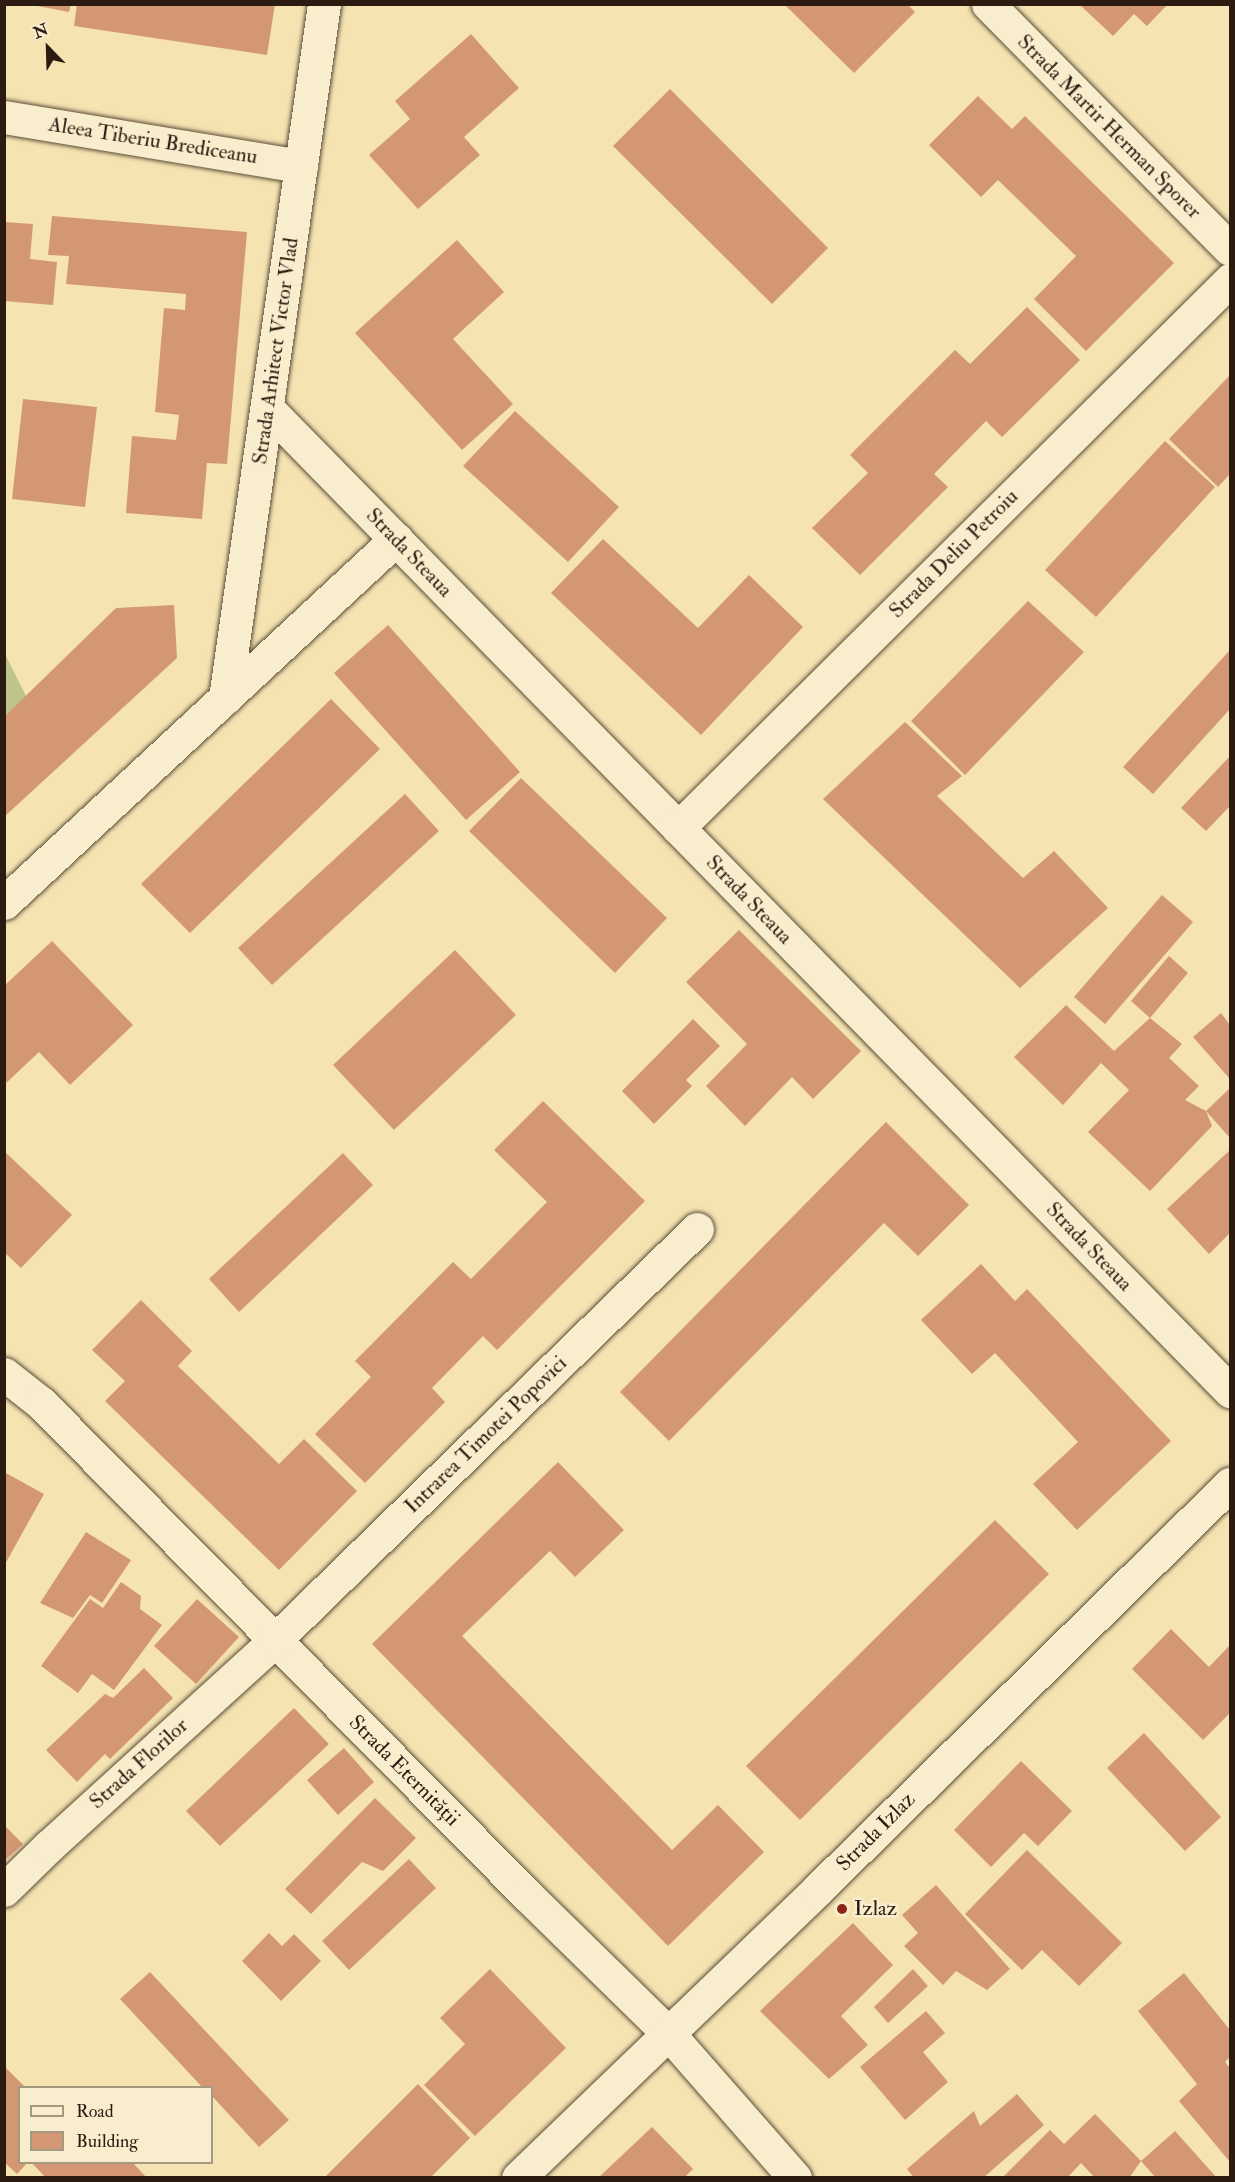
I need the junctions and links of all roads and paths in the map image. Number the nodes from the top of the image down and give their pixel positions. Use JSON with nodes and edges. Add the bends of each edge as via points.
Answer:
{"nodes":[{"id":1,"x":324,"y":4,"type":"edge"},
{"id":2,"x":988,"y":4,"type":"edge"},
{"id":3,"x":4,"y":117,"type":"edge"},
{"id":4,"x":301,"y":165,"type":"junction"},
{"id":5,"x":1230,"y":249,"type":"edge"},
{"id":6,"x":1230,"y":280,"type":"edge"},
{"id":7,"x":268,"y":409,"type":"junction"},
{"id":8,"x":396,"y":539,"type":"junction"},
{"id":9,"x":225,"y":698,"type":"junction"},
{"id":10,"x":678,"y":828,"type":"junction"},
{"id":11,"x":4,"y":903,"type":"edge"},
{"id":12,"x":697,"y":1229,"type":"dead end"},
{"id":13,"x":4,"y":1374,"type":"edge"},
{"id":14,"x":1230,"y":1392,"type":"edge"},
{"id":15,"x":1230,"y":1484,"type":"edge"},
{"id":16,"x":275,"y":1640,"type":"junction"},
{"id":17,"x":4,"y":1890,"type":"edge"},
{"id":18,"x":668,"y":2033,"type":"junction"},
{"id":19,"x":518,"y":2178,"type":"edge"},
{"id":20,"x":795,"y":2178,"type":"edge"}],
"edges":[{"from":1,"to":4,"type":"street","name":"Strada Arhitect Victor Vlad"},
{"from":2,"to":5,"type":"street","name":"Strada Martir Herman Sporer"},
{"from":3,"to":4,"type":"street","name":"Aleea Tiberiu Brediceanu"},
{"from":4,"to":7,"type":"street","name":"Strada Arhitect Victor Vlad"},
{"from":6,"to":10,"type":"street","name":"Strada Deliu Petroiu"},
{"from":7,"to":8,"type":"street","name":"Strada Steaua"},
{"from":7,"to":9,"type":"street","name":"Strada Arhitect Victor Vlad"},
{"from":8,"to":9,"type":"street"},
{"from":8,"to":10,"type":"street","name":"Strada Steaua"},
{"from":9,"to":11,"type":"street"},
{"from":10,"to":14,"type":"street","name":"Strada Steaua"},
{"from":12,"to":16,"type":"street","name":"Intrarea Timotei Popovici"},
{"from":13,"to":16,"type":"street","name":"Strada Eternității","via":[[41,1403]]},
{"from":15,"to":18,"type":"street","name":"Strada Izlaz"},
{"from":16,"to":17,"type":"street","name":"Strada Florilor"},
{"from":16,"to":18,"type":"street","name":"Strada Eternității"},
{"from":18,"to":19,"type":"street","name":"Strada Izlaz"},
{"from":18,"to":20,"type":"street","name":"Strada Eternității"}]}
